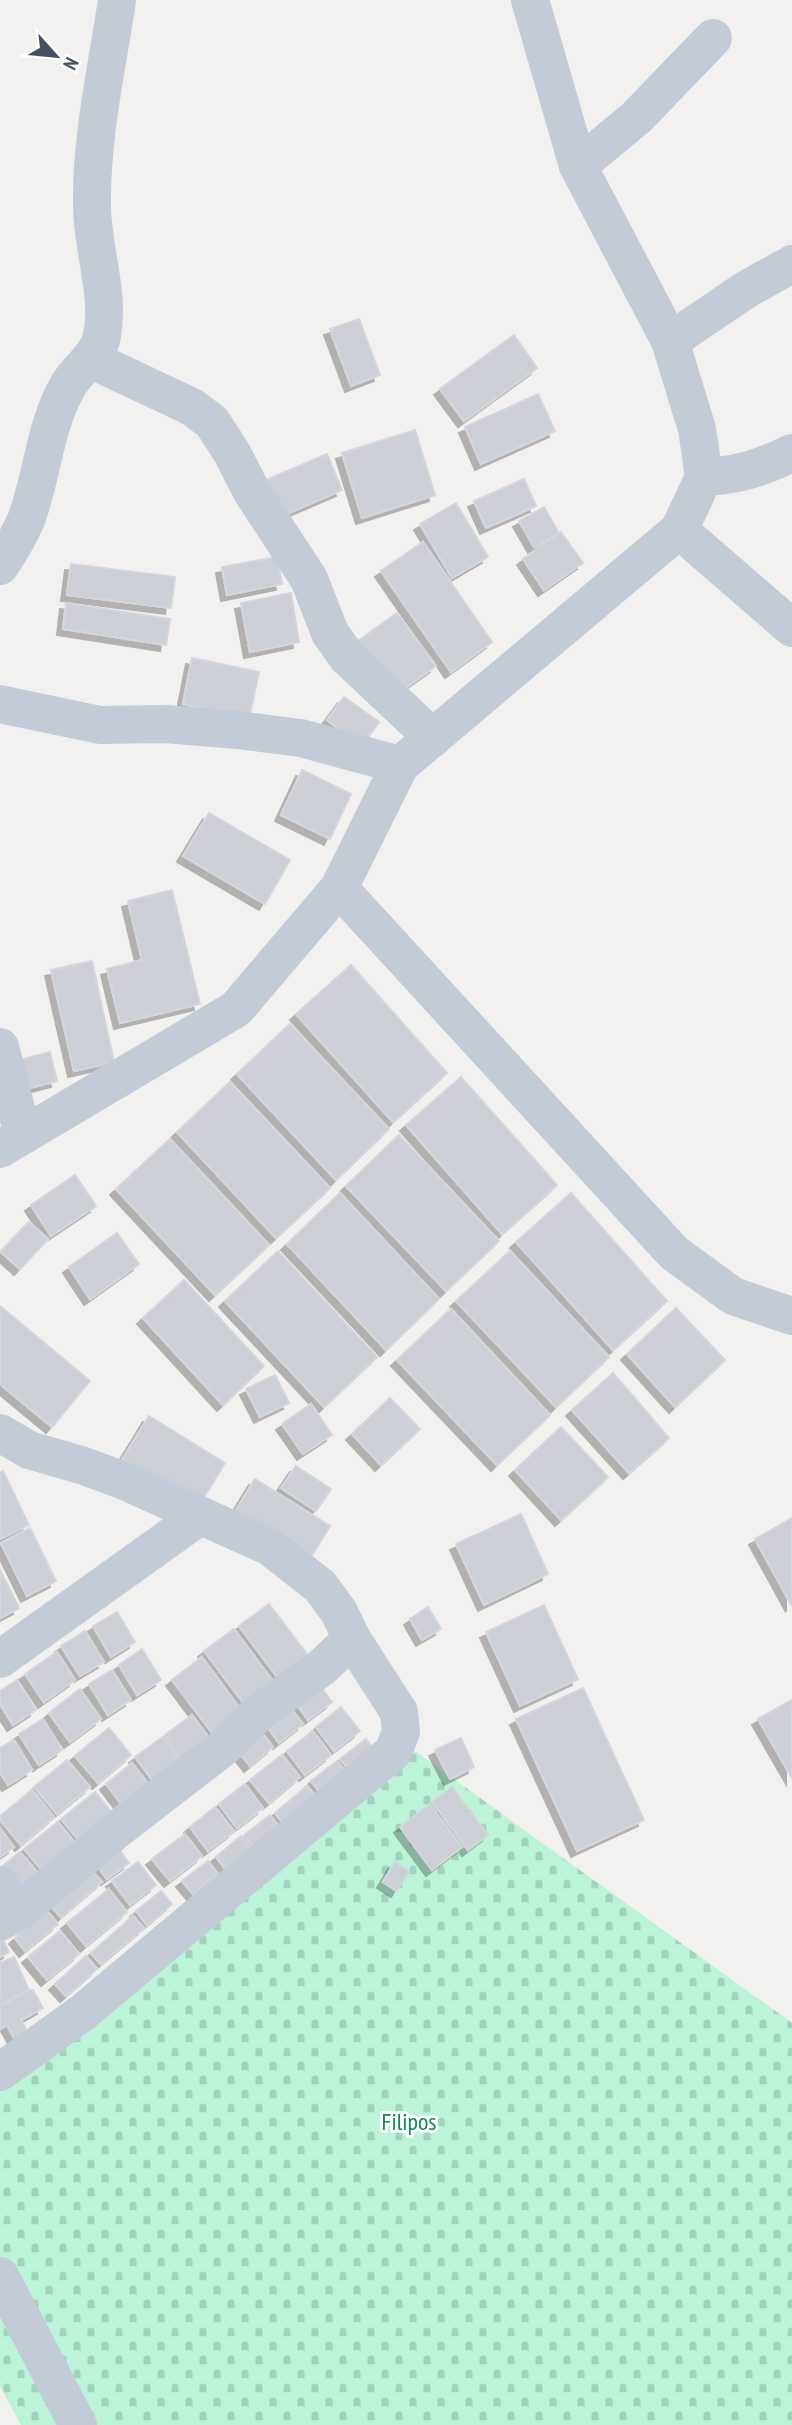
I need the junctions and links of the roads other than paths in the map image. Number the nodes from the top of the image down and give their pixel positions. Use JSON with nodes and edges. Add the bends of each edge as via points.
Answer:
{"nodes":[{"id":1,"x":117,"y":0,"type":"edge"},
{"id":2,"x":530,"y":0,"type":"edge"},
{"id":3,"x":713,"y":38,"type":"dead end"},
{"id":4,"x":578,"y":166,"type":"junction"},
{"id":5,"x":792,"y":264,"type":"edge"},
{"id":6,"x":670,"y":341,"type":"junction"},
{"id":7,"x":90,"y":359,"type":"junction"},
{"id":8,"x":792,"y":453,"type":"edge"},
{"id":9,"x":704,"y":477,"type":"junction"},
{"id":10,"x":679,"y":530,"type":"junction"},
{"id":11,"x":0,"y":566,"type":"edge"},
{"id":12,"x":792,"y":628,"type":"edge"},
{"id":13,"x":0,"y":704,"type":"edge"},
{"id":14,"x":433,"y":738,"type":"junction"},
{"id":15,"x":400,"y":765,"type":"junction"},
{"id":16,"x":339,"y":888,"type":"junction"},
{"id":17,"x":0,"y":1047,"type":"edge"},
{"id":18,"x":11,"y":1142,"type":"edge"},
{"id":19,"x":792,"y":1316,"type":"edge"},
{"id":20,"x":0,"y":1433,"type":"edge"},
{"id":21,"x":200,"y":1516,"type":"junction"},
{"id":22,"x":352,"y":1639,"type":"junction"},
{"id":23,"x":0,"y":1659,"type":"edge"},
{"id":24,"x":6,"y":1907,"type":"edge"},
{"id":25,"x":0,"y":2072,"type":"edge"},
{"id":26,"x":0,"y":2276,"type":"edge"},
{"id":27,"x":78,"y":2425,"type":"edge"}],
"edges":[{"from":1,"to":7,"type":"street","via":[[96,136],[92,206],[104,312],[101,340]]},
{"from":2,"to":4,"type":"street"},
{"from":3,"to":4,"type":"street","via":[[637,117]]},
{"from":4,"to":6,"type":"street"},
{"from":5,"to":6,"type":"street"},
{"from":6,"to":9,"type":"street","via":[[697,429]]},
{"from":7,"to":11,"type":"street","via":[[69,383],[51,423],[26,519]]},
{"from":7,"to":14,"type":"street","via":[[192,407],[212,422],[309,579],[330,633],[347,657]]},
{"from":8,"to":9,"type":"street","via":[[756,470]]},
{"from":9,"to":10,"type":"street"},
{"from":10,"to":12,"type":"street"},
{"from":10,"to":14,"type":"street"},
{"from":13,"to":15,"type":"street","via":[[100,725],[165,724],[302,738]]},
{"from":14,"to":15,"type":"street"},
{"from":15,"to":16,"type":"street"},
{"from":16,"to":18,"type":"street","via":[[236,1009]]},
{"from":16,"to":19,"type":"street","via":[[674,1253],[733,1296]]},
{"from":17,"to":18,"type":"street"},
{"from":20,"to":21,"type":"street","via":[[29,1450],[127,1482]]},
{"from":21,"to":22,"type":"street","via":[[270,1547],[320,1586]]},
{"from":21,"to":23,"type":"street"},
{"from":22,"to":24,"type":"street","via":[[321,1668],[257,1714],[224,1747]]},
{"from":22,"to":25,"type":"street","via":[[399,1712],[401,1732],[393,1752],[82,2013]]},
{"from":26,"to":27,"type":"street"}]}
